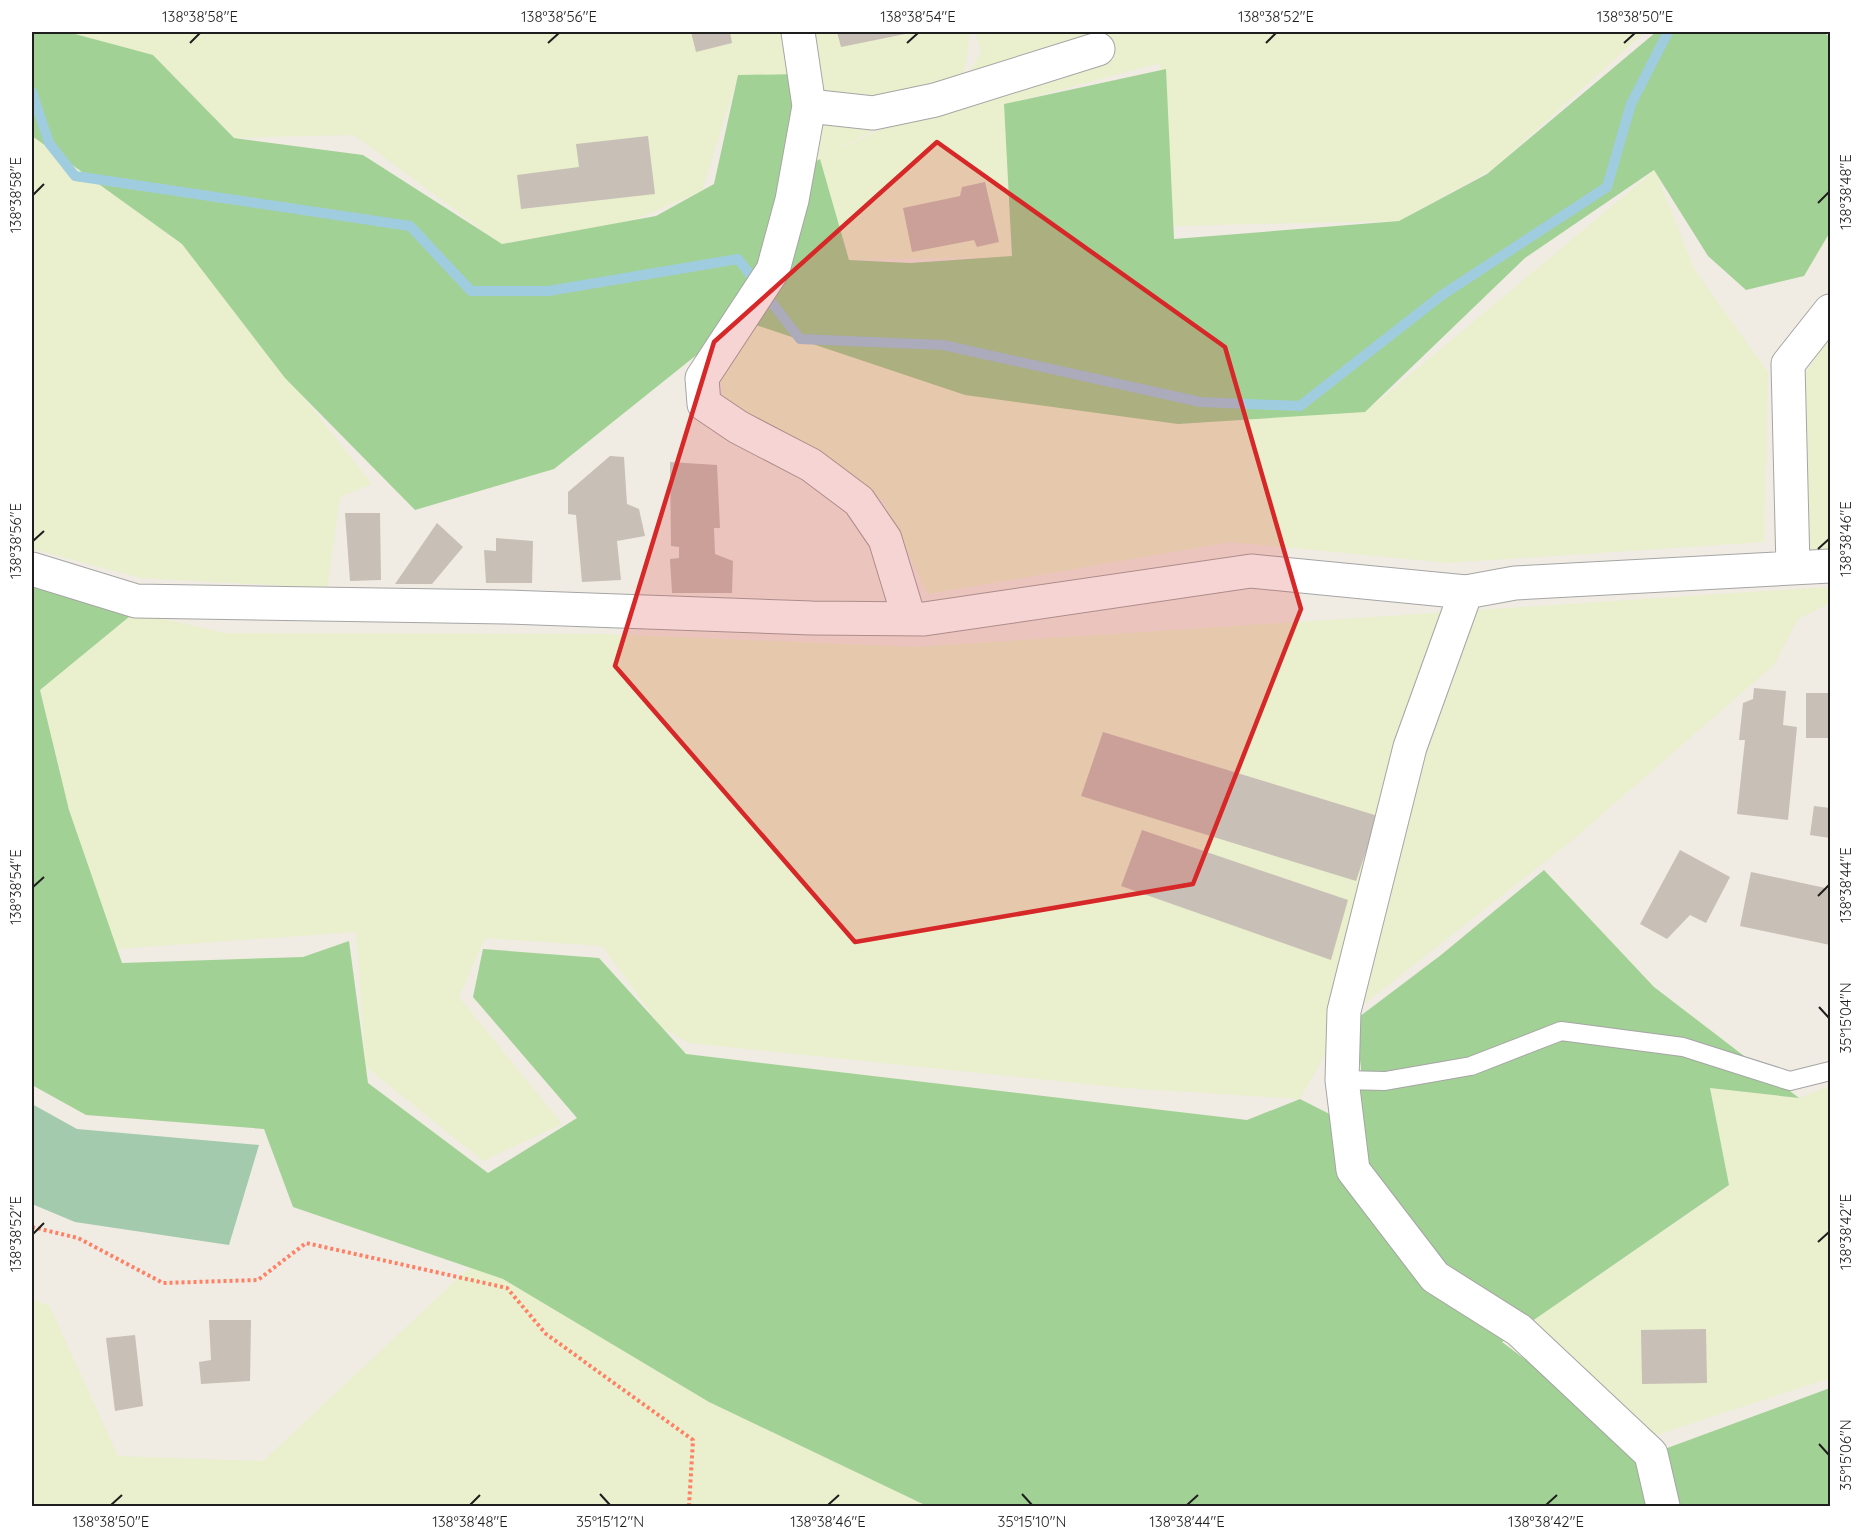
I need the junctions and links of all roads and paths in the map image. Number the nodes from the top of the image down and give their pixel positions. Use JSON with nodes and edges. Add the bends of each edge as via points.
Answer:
{"nodes":[{"id":1,"x":798,"y":32,"type":"edge"},
{"id":2,"x":1098,"y":49,"type":"dead end"},
{"id":3,"x":809,"y":106,"type":"junction"},
{"id":4,"x":1830,"y":311,"type":"edge"},
{"id":5,"x":1830,"y":566,"type":"edge"},
{"id":6,"x":1793,"y":567,"type":"junction"},
{"id":7,"x":32,"y":569,"type":"edge"},
{"id":8,"x":1466,"y":592,"type":"junction"},
{"id":9,"x":909,"y":618,"type":"junction"},
{"id":10,"x":1830,"y":1071,"type":"edge"},
{"id":11,"x":1342,"y":1080,"type":"junction"},
{"id":12,"x":32,"y":1227,"type":"edge"},
{"id":13,"x":689,"y":1506,"type":"edge"},
{"id":14,"x":1664,"y":1506,"type":"edge"}],
"edges":[{"from":1,"to":3,"type":"street"},
{"from":2,"to":3,"type":"street","via":[[935,100],[873,113]]},
{"from":3,"to":9,"type":"street","via":[[792,200],[773,270],[702,378],[704,404],[738,427],[811,465],[859,501],[885,539]]},
{"from":4,"to":6,"type":"street","via":[[1788,364]]},
{"from":5,"to":6,"type":"street"},
{"from":6,"to":8,"type":"street","via":[[1515,583]]},
{"from":7,"to":9,"type":"street","via":[[136,601]]},
{"from":8,"to":9,"type":"street","via":[[1251,571],[924,619]]},
{"from":8,"to":11,"type":"street","via":[[1410,747],[1344,1011]]},
{"from":10,"to":11,"type":"lane","via":[[1791,1081],[1683,1047],[1561,1031],[1471,1066],[1385,1081]]},
{"from":11,"to":14,"type":"street","via":[[1353,1170],[1435,1276],[1519,1330],[1651,1454]]},
{"from":12,"to":13,"type":"path","via":[[78,1238],[163,1283],[258,1281],[306,1243],[507,1288],[546,1334],[693,1440]]}]}
